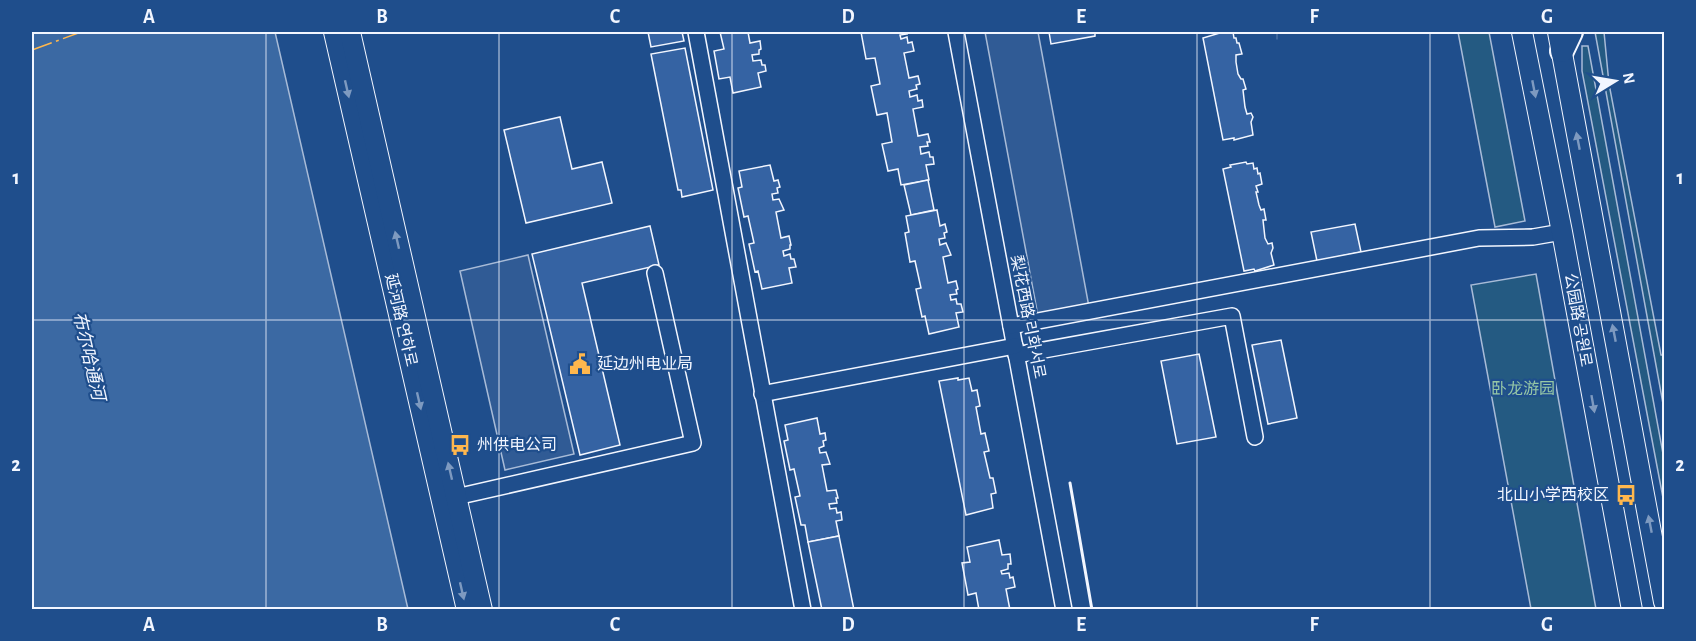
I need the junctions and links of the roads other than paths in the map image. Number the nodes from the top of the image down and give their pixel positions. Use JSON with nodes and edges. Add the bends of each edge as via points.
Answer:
{"nodes":[{"id":1,"x":334,"y":32,"type":"edge"},
{"id":2,"x":350,"y":32,"type":"edge"},
{"id":3,"x":696,"y":32,"type":"edge"},
{"id":4,"x":956,"y":32,"type":"edge"},
{"id":5,"x":1522,"y":32,"type":"edge"},
{"id":6,"x":1564,"y":38,"type":"edge"},
{"id":7,"x":1562,"y":232,"type":"junction"},
{"id":8,"x":655,"y":273,"type":"dead end"},
{"id":9,"x":1011,"y":326,"type":"junction"},
{"id":10,"x":1016,"y":351,"type":"junction"},
{"id":11,"x":762,"y":394,"type":"junction"},
{"id":12,"x":1255,"y":437,"type":"dead end"},
{"id":13,"x":456,"y":497,"type":"junction"},
{"id":14,"x":1665,"y":602,"type":"edge"},
{"id":15,"x":467,"y":609,"type":"edge"},
{"id":16,"x":482,"y":609,"type":"edge"},
{"id":17,"x":803,"y":609,"type":"edge"},
{"id":18,"x":1064,"y":609,"type":"edge"},
{"id":19,"x":1632,"y":609,"type":"edge"}],
"edges":[{"from":1,"to":15,"type":"main road","name":"延河路 연하로","one_way":true},
{"from":13,"to":2,"type":"main road","name":"延河路 연하로","one_way":true},
{"from":3,"to":11,"type":"street"},
{"from":4,"to":9,"type":"street","name":"梨花西路 리화서로"},
{"from":5,"to":7,"type":"main road","name":"公园路 공원로","one_way":true},
{"from":14,"to":6,"type":"main road","name":"公园路 공원로","one_way":true},
{"from":7,"to":9,"type":"street","via":[[1479,238]]},
{"from":7,"to":19,"type":"main road","name":"公园路 공원로","one_way":true},
{"from":8,"to":13,"type":"street","via":[[693,443]]},
{"from":9,"to":10,"type":"street","name":"梨花西路 리화서로"},
{"from":10,"to":11,"type":"street"},
{"from":10,"to":12,"type":"street","via":[[1232,316]]},
{"from":10,"to":18,"type":"street","name":"梨花西路 리화서로"},
{"from":11,"to":17,"type":"street"},
{"from":13,"to":16,"type":"main road","name":"延河路 연하로"}]}
